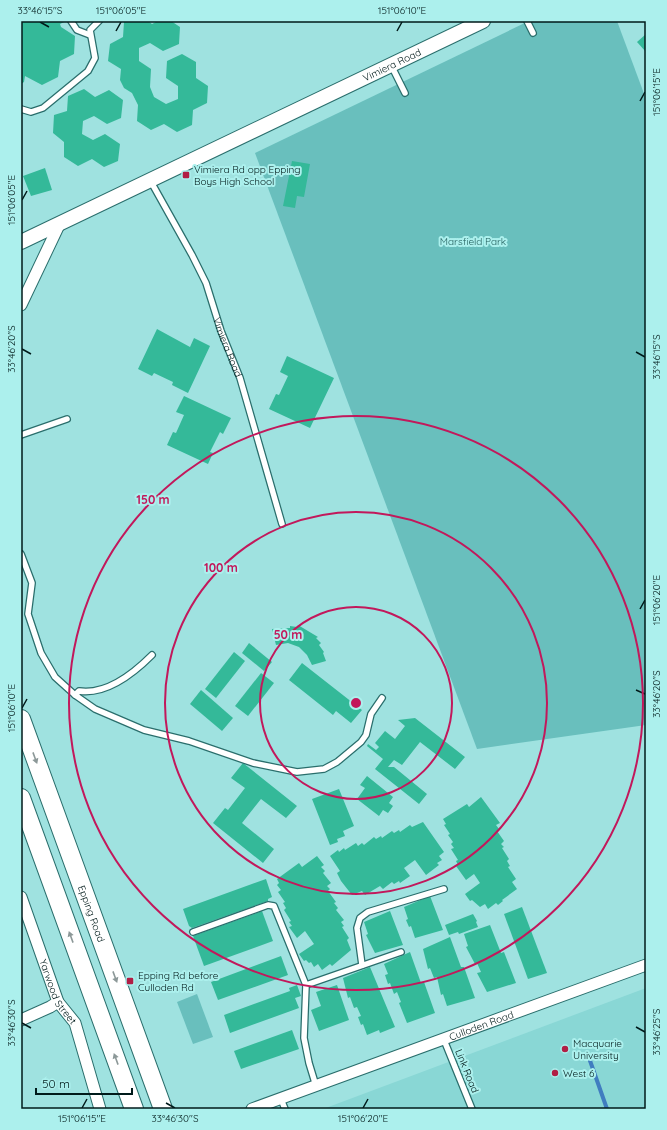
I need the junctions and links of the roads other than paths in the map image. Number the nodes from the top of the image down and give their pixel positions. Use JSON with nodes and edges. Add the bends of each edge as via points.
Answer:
{"nodes":[{"id":1,"x":71,"y":21,"type":"edge"},
{"id":2,"x":99,"y":21,"type":"edge"},
{"id":3,"x":483,"y":21,"type":"edge"},
{"id":4,"x":527,"y":21,"type":"edge"},
{"id":5,"x":533,"y":33,"type":"dead end"},
{"id":6,"x":90,"y":35,"type":"junction"},
{"id":7,"x":391,"y":65,"type":"junction"},
{"id":8,"x":405,"y":93,"type":"dead end"},
{"id":9,"x":21,"y":110,"type":"edge"},
{"id":10,"x":150,"y":180,"type":"junction"},
{"id":11,"x":60,"y":223,"type":"junction"},
{"id":12,"x":21,"y":242,"type":"edge"},
{"id":13,"x":21,"y":305,"type":"edge"},
{"id":14,"x":67,"y":419,"type":"dead end"},
{"id":15,"x":21,"y":435,"type":"edge"},
{"id":16,"x":282,"y":524,"type":"dead end"},
{"id":17,"x":21,"y":554,"type":"edge"},
{"id":18,"x":152,"y":656,"type":"dead end"},
{"id":19,"x":75,"y":695,"type":"junction"},
{"id":20,"x":382,"y":698,"type":"dead end"},
{"id":21,"x":21,"y":719,"type":"edge"},
{"id":22,"x":21,"y":798,"type":"edge"},
{"id":23,"x":444,"y":889,"type":"dead end"},
{"id":24,"x":21,"y":896,"type":"edge"},
{"id":25,"x":193,"y":932,"type":"dead end"},
{"id":26,"x":401,"y":952,"type":"dead end"},
{"id":27,"x":362,"y":965,"type":"junction"},
{"id":28,"x":646,"y":965,"type":"edge"},
{"id":29,"x":306,"y":985,"type":"junction"},
{"id":30,"x":58,"y":1002,"type":"junction"},
{"id":31,"x":21,"y":1020,"type":"edge"},
{"id":32,"x":444,"y":1040,"type":"junction"},
{"id":33,"x":316,"y":1086,"type":"junction"},
{"id":34,"x":283,"y":1104,"type":"edge"},
{"id":35,"x":100,"y":1109,"type":"edge"},
{"id":36,"x":134,"y":1109,"type":"edge"},
{"id":37,"x":162,"y":1109,"type":"edge"},
{"id":38,"x":252,"y":1109,"type":"edge"},
{"id":39,"x":472,"y":1109,"type":"edge"}],
"edges":[{"from":1,"to":6,"type":"lane","via":[[77,30]]},
{"from":2,"to":6,"type":"lane","via":[[90,30]]},
{"from":3,"to":7,"type":"street","name":"Vimiera Road"},
{"from":4,"to":5,"type":"lane"},
{"from":6,"to":9,"type":"lane","via":[[95,58],[88,71],[43,108],[31,112]]},
{"from":7,"to":8,"type":"lane"},
{"from":7,"to":10,"type":"street","name":"Vimiera Road"},
{"from":10,"to":11,"type":"street","name":"Vimiera Road"},
{"from":10,"to":16,"type":"lane","name":"Vimiera Road","via":[[206,284],[240,378]]},
{"from":11,"to":12,"type":"street","name":"Vimiera Road"},
{"from":11,"to":13,"type":"street"},
{"from":14,"to":15,"type":"lane"},
{"from":17,"to":19,"type":"lane","via":[[32,583],[28,614],[41,653],[56,677]]},
{"from":18,"to":19,"type":"lane","via":[[136,671],[122,679],[88,692],[79,691]]},
{"from":19,"to":20,"type":"lane","via":[[95,709],[144,730],[189,741],[252,764],[297,772],[324,769],[337,762],[361,742],[366,735],[371,714]]},
{"from":21,"to":37,"type":"main road","name":"Epping Road","one_way":true},
{"from":36,"to":22,"type":"main road","one_way":true},
{"from":23,"to":27,"type":"lane","via":[[368,912],[360,918],[357,928]]},
{"from":24,"to":30,"type":"street","name":"Yarwood Street"},
{"from":25,"to":29,"type":"lane","via":[[268,905],[274,906]]},
{"from":26,"to":27,"type":"lane"},
{"from":27,"to":29,"type":"lane"},
{"from":28,"to":32,"type":"street","name":"Culloden Road"},
{"from":29,"to":33,"type":"lane","via":[[304,1038]]},
{"from":30,"to":31,"type":"street"},
{"from":30,"to":35,"type":"street","name":"Yarwood Street","via":[[75,1023]]},
{"from":32,"to":33,"type":"street","name":"Culloden Road"},
{"from":32,"to":39,"type":"lane","name":"Link Road"},
{"from":33,"to":34,"type":"street","name":"Culloden Road"},
{"from":34,"to":38,"type":"street","name":"Culloden Road"}]}
